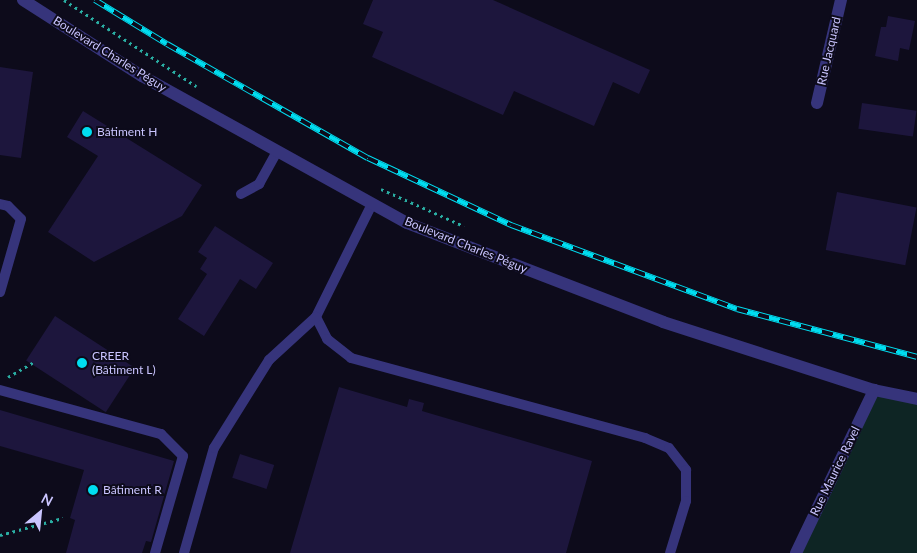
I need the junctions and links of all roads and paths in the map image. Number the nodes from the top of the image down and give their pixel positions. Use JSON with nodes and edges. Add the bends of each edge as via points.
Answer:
{"nodes":[{"id":1,"x":23,"y":0,"type":"edge"},
{"id":2,"x":64,"y":0,"type":"edge"},
{"id":3,"x":841,"y":0,"type":"edge"},
{"id":4,"x":205,"y":92,"type":"dead end"},
{"id":5,"x":817,"y":103,"type":"dead end"},
{"id":6,"x":277,"y":150,"type":"junction"},
{"id":7,"x":373,"y":185,"type":"dead end"},
{"id":8,"x":241,"y":194,"type":"dead end"},
{"id":9,"x":0,"y":204,"type":"edge"},
{"id":10,"x":372,"y":204,"type":"junction"},
{"id":11,"x":472,"y":230,"type":"dead end"},
{"id":12,"x":0,"y":292,"type":"edge"},
{"id":13,"x":316,"y":317,"type":"junction"},
{"id":14,"x":36,"y":361,"type":"dead end"},
{"id":15,"x":0,"y":382,"type":"edge"},
{"id":16,"x":0,"y":390,"type":"edge"},
{"id":17,"x":874,"y":390,"type":"junction"},
{"id":18,"x":917,"y":399,"type":"edge"},
{"id":19,"x":63,"y":518,"type":"dead end"},
{"id":20,"x":0,"y":535,"type":"edge"},
{"id":21,"x":155,"y":553,"type":"edge"},
{"id":22,"x":184,"y":553,"type":"edge"},
{"id":23,"x":670,"y":553,"type":"edge"},
{"id":24,"x":796,"y":553,"type":"edge"}],
"edges":[{"from":1,"to":6,"type":"street","name":"Boulevard Charles Péguy","via":[[142,76]]},
{"from":2,"to":4,"type":"path"},
{"from":3,"to":5,"type":"street","name":"Rue Jacquard"},
{"from":6,"to":8,"type":"lane","via":[[260,184]]},
{"from":6,"to":10,"type":"street","name":"Boulevard Charles Péguy"},
{"from":7,"to":11,"type":"path"},
{"from":9,"to":12,"type":"lane","via":[[8,206],[21,219]]},
{"from":10,"to":13,"type":"lane"},
{"from":10,"to":17,"type":"street","name":"Boulevard Charles Péguy","via":[[407,223],[663,322]]},
{"from":13,"to":22,"type":"lane","via":[[269,360],[214,448]]},
{"from":13,"to":23,"type":"lane","via":[[327,339],[351,358],[645,438],[669,448],[686,470],[686,501]]},
{"from":14,"to":15,"type":"path"},
{"from":16,"to":21,"type":"lane","via":[[161,434],[183,456]]},
{"from":17,"to":18,"type":"street","name":"Boulevard Charles Péguy"},
{"from":17,"to":24,"type":"street","name":"Rue Maurice Ravel"},
{"from":19,"to":20,"type":"path"}]}
